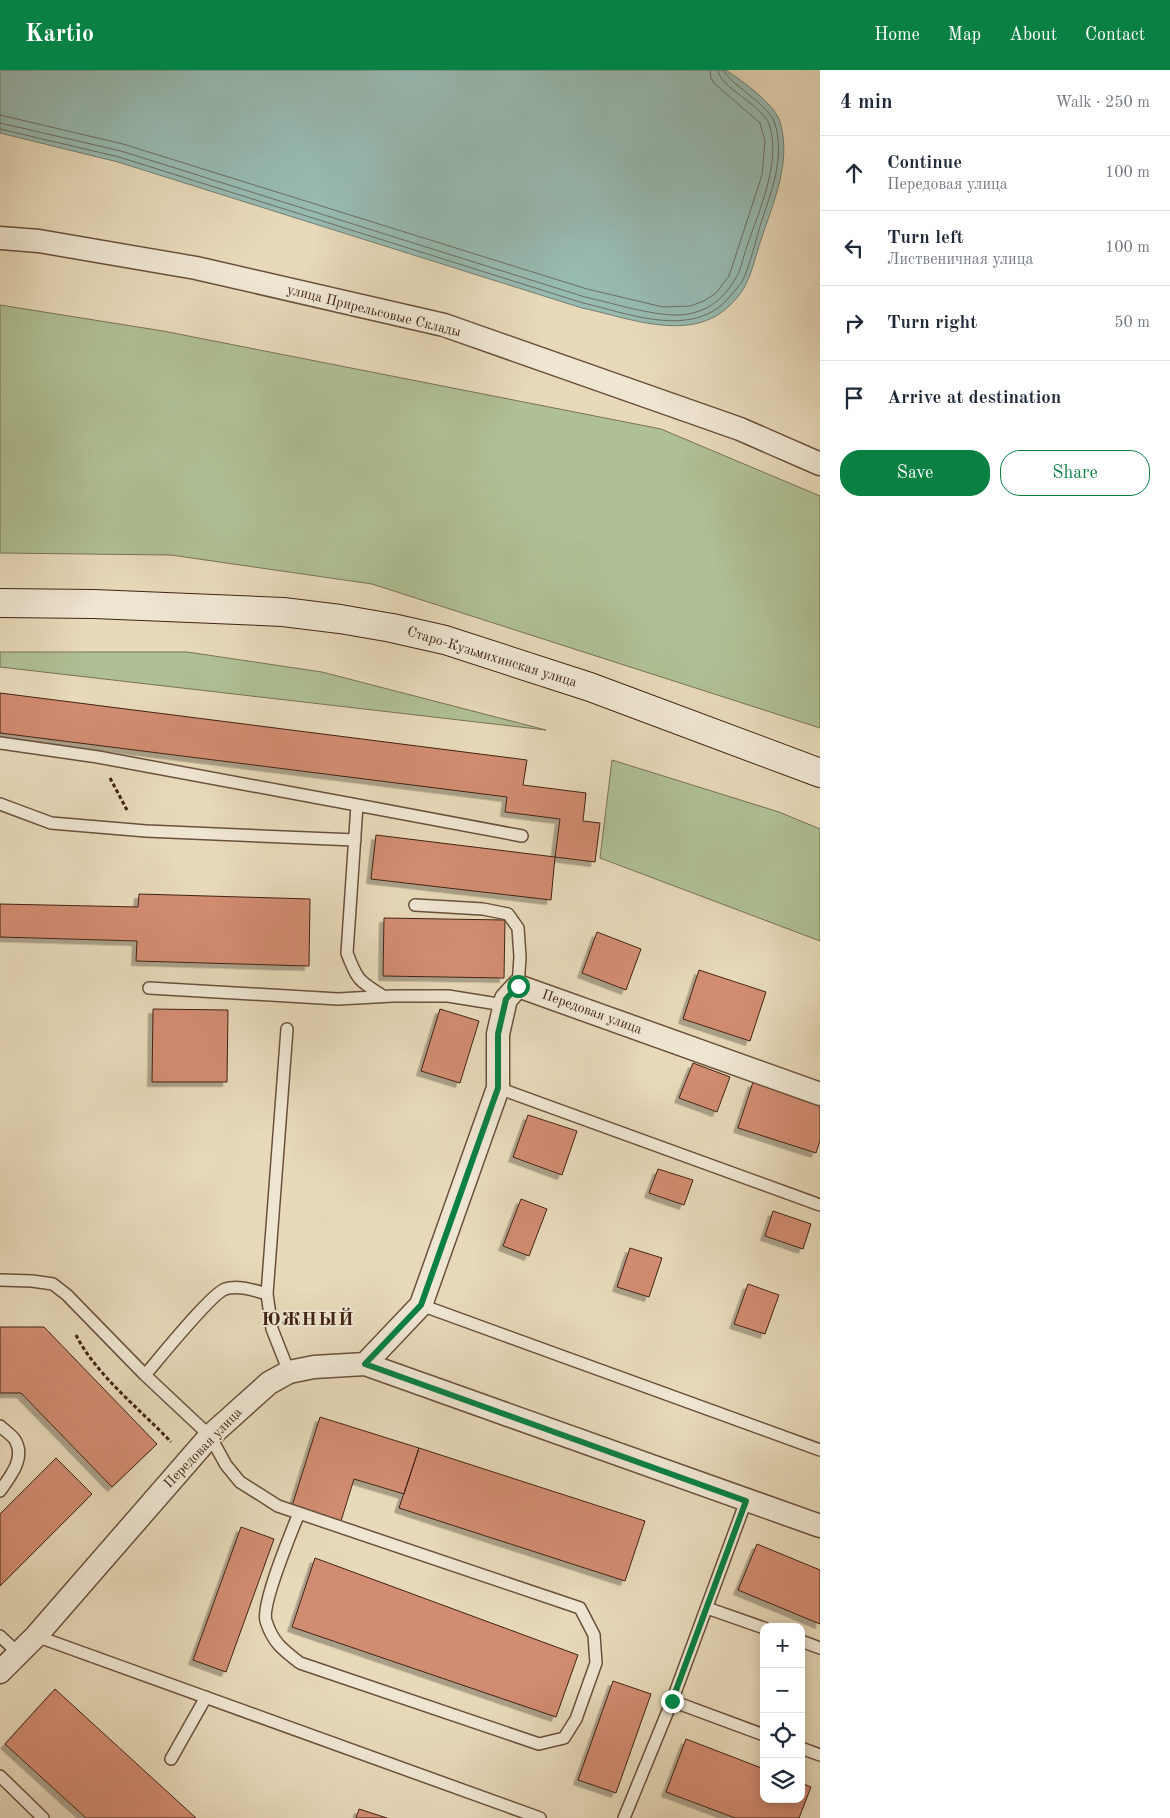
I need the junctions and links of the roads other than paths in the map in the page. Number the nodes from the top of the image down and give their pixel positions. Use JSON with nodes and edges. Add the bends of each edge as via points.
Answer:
{"nodes":[{"id":1,"x":0,"y":238,"type":"edge"},
{"id":2,"x":820,"y":464,"type":"edge"},
{"id":3,"x":0,"y":604,"type":"edge"},
{"id":4,"x":0,"y":743,"type":"edge"},
{"id":5,"x":820,"y":773,"type":"edge"},
{"id":6,"x":0,"y":804,"type":"edge"},
{"id":7,"x":357,"y":805,"type":"junction"},
{"id":8,"x":522,"y":836,"type":"dead end"},
{"id":9,"x":355,"y":840,"type":"junction"},
{"id":10,"x":415,"y":905,"type":"dead end"},
{"id":11,"x":518,"y":986,"type":"junction"},
{"id":12,"x":149,"y":988,"type":"dead end"},
{"id":13,"x":383,"y":996,"type":"junction"},
{"id":14,"x":504,"y":1005,"type":"junction"},
{"id":15,"x":287,"y":1029,"type":"dead end"},
{"id":16,"x":498,"y":1088,"type":"junction"},
{"id":17,"x":820,"y":1094,"type":"edge"},
{"id":18,"x":820,"y":1205,"type":"edge"},
{"id":19,"x":0,"y":1280,"type":"edge"},
{"id":20,"x":267,"y":1294,"type":"junction"},
{"id":21,"x":421,"y":1305,"type":"junction"},
{"id":22,"x":365,"y":1364,"type":"junction"},
{"id":23,"x":289,"y":1372,"type":"junction"},
{"id":24,"x":145,"y":1375,"type":"junction"},
{"id":25,"x":0,"y":1426,"type":"edge"},
{"id":26,"x":210,"y":1436,"type":"junction"},
{"id":27,"x":820,"y":1450,"type":"edge"},
{"id":28,"x":0,"y":1491,"type":"edge"},
{"id":29,"x":746,"y":1501,"type":"junction"},
{"id":30,"x":298,"y":1513,"type":"junction"},
{"id":31,"x":820,"y":1526,"type":"edge"},
{"id":32,"x":707,"y":1608,"type":"junction"},
{"id":33,"x":760,"y":1627,"type":"edge"},
{"id":34,"x":0,"y":1636,"type":"edge"},
{"id":35,"x":36,"y":1636,"type":"junction"},
{"id":36,"x":805,"y":1642,"type":"edge"},
{"id":37,"x":820,"y":1648,"type":"edge"},
{"id":38,"x":19,"y":1654,"type":"junction"},
{"id":39,"x":0,"y":1672,"type":"edge"},
{"id":40,"x":206,"y":1697,"type":"junction"},
{"id":41,"x":672,"y":1701,"type":"junction"},
{"id":42,"x":760,"y":1734,"type":"edge"},
{"id":43,"x":805,"y":1749,"type":"edge"},
{"id":44,"x":820,"y":1755,"type":"edge"},
{"id":45,"x":171,"y":1759,"type":"dead end"},
{"id":46,"x":0,"y":1776,"type":"edge"},
{"id":47,"x":43,"y":1818,"type":"edge"},
{"id":48,"x":540,"y":1818,"type":"edge"},
{"id":49,"x":624,"y":1818,"type":"edge"}],
"edges":[{"from":1,"to":2,"type":"street","name":"улица Прирельсовые Склады","via":[[40,241],[196,268],[444,326],[740,430]]},
{"from":3,"to":5,"type":"main road","name":"Старо-Кузьмихинская улица","via":[[94,604],[283,612],[392,628],[445,640],[590,687]]},
{"from":4,"to":7,"type":"lane","via":[[98,757]]},
{"from":6,"to":9,"type":"lane","via":[[51,823]]},
{"from":7,"to":8,"type":"lane"},
{"from":7,"to":9,"type":"lane"},
{"from":9,"to":13,"type":"lane","via":[[347,953],[361,983]]},
{"from":10,"to":11,"type":"lane","via":[[483,909],[508,914],[518,928]]},
{"from":11,"to":14,"type":"street"},
{"from":11,"to":17,"type":"street","name":"Передовая улица"},
{"from":12,"to":13,"type":"lane","via":[[338,999]]},
{"from":13,"to":14,"type":"lane","via":[[448,996]]},
{"from":14,"to":16,"type":"street","via":[[498,1034]]},
{"from":15,"to":20,"type":"lane"},
{"from":16,"to":18,"type":"lane"},
{"from":16,"to":21,"type":"street"},
{"from":19,"to":24,"type":"lane","via":[[53,1284]]},
{"from":20,"to":23,"type":"lane","via":[[272,1329]]},
{"from":20,"to":24,"type":"lane","via":[[235,1287],[222,1290]]},
{"from":21,"to":22,"type":"street"},
{"from":21,"to":27,"type":"lane"},
{"from":22,"to":23,"type":"street","name":"Передовая улица"},
{"from":22,"to":29,"type":"street"},
{"from":23,"to":26,"type":"street","name":"Передовая улица","via":[[269,1383]]},
{"from":24,"to":26,"type":"lane"},
{"from":25,"to":28,"type":"lane","via":[[15,1440],[19,1452],[15,1470]]},
{"from":26,"to":30,"type":"lane","via":[[240,1482],[278,1506]]},
{"from":26,"to":35,"type":"street","name":"Передовая улица"},
{"from":29,"to":31,"type":"street"},
{"from":29,"to":32,"type":"lane"},
{"from":30,"to":30,"type":"lane","via":[[580,1608],[594,1635],[596,1663],[576,1719],[564,1738],[539,1744],[300,1663],[279,1648],[266,1620],[271,1588]]},
{"from":32,"to":33,"type":"lane"},
{"from":32,"to":41,"type":"lane"},
{"from":34,"to":38,"type":"lane"},
{"from":35,"to":38,"type":"street","name":"Передовая улица"},
{"from":35,"to":40,"type":"lane"},
{"from":36,"to":37,"type":"lane"},
{"from":38,"to":39,"type":"street","name":"Передовая улица"},
{"from":40,"to":45,"type":"lane"},
{"from":40,"to":48,"type":"lane"},
{"from":41,"to":42,"type":"lane"},
{"from":41,"to":49,"type":"lane"},
{"from":43,"to":44,"type":"lane"},
{"from":46,"to":47,"type":"lane"}]}
